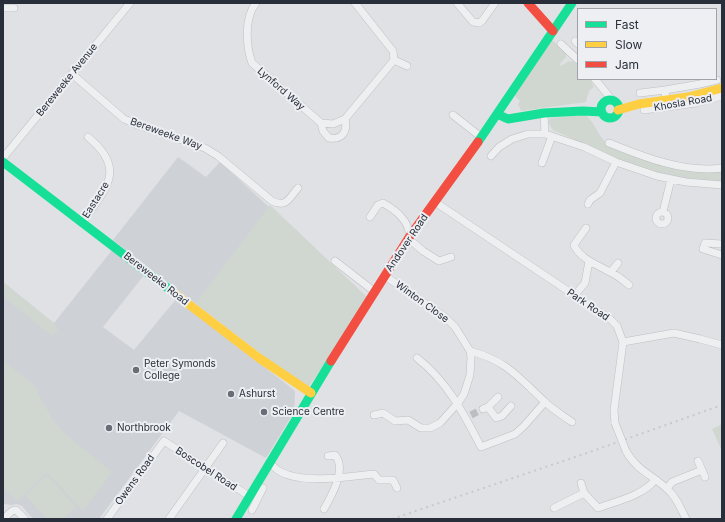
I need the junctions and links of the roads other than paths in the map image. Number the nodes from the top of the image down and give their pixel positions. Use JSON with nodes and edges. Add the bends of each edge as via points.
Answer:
{"nodes":[{"id":1,"x":130,"y":3,"type":"edge"},
{"id":2,"x":256,"y":3,"type":"edge"},
{"id":3,"x":355,"y":3,"type":"edge"},
{"id":4,"x":457,"y":3,"type":"edge"},
{"id":5,"x":495,"y":3,"type":"edge"},
{"id":6,"x":528,"y":3,"type":"edge"},
{"id":7,"x":572,"y":3,"type":"edge"},
{"id":8,"x":3,"y":8,"type":"edge"},
{"id":9,"x":14,"y":8,"type":"dead end"},
{"id":10,"x":553,"y":31,"type":"junction"},
{"id":11,"x":561,"y":44,"type":"dead end"},
{"id":12,"x":577,"y":58,"type":"edge"},
{"id":13,"x":394,"y":60,"type":"junction"},
{"id":14,"x":407,"y":66,"type":"dead end"},
{"id":15,"x":72,"y":74,"type":"junction"},
{"id":16,"x":596,"y":80,"type":"edge"},
{"id":17,"x":721,"y":89,"type":"edge"},
{"id":18,"x":665,"y":90,"type":"junction"},
{"id":19,"x":640,"y":92,"type":"dead end"},
{"id":20,"x":666,"y":101,"type":"junction"},
{"id":21,"x":609,"y":105,"type":"junction"},
{"id":22,"x":642,"y":107,"type":"junction"},
{"id":23,"x":544,"y":112,"type":"junction"},
{"id":24,"x":496,"y":114,"type":"junction"},
{"id":25,"x":453,"y":115,"type":"dead end"},
{"id":26,"x":345,"y":119,"type":"junction"},
{"id":27,"x":321,"y":123,"type":"junction"},
{"id":28,"x":548,"y":135,"type":"junction"},
{"id":29,"x":481,"y":137,"type":"junction"},
{"id":30,"x":88,"y":138,"type":"dead end"},
{"id":31,"x":609,"y":143,"type":"dead end"},
{"id":32,"x":491,"y":156,"type":"dead end"},
{"id":33,"x":3,"y":158,"type":"edge"},
{"id":34,"x":3,"y":162,"type":"edge"},
{"id":35,"x":616,"y":162,"type":"junction"},
{"id":36,"x":542,"y":163,"type":"dead end"},
{"id":37,"x":722,"y":168,"type":"edge"},
{"id":38,"x":671,"y":179,"type":"junction"},
{"id":39,"x":722,"y":185,"type":"edge"},
{"id":40,"x":298,"y":188,"type":"dead end"},
{"id":41,"x":435,"y":202,"type":"junction"},
{"id":42,"x":588,"y":204,"type":"dead end"},
{"id":43,"x":370,"y":217,"type":"dead end"},
{"id":44,"x":82,"y":223,"type":"junction"},
{"id":45,"x":654,"y":224,"type":"dead end"},
{"id":46,"x":586,"y":228,"type":"dead end"},
{"id":47,"x":410,"y":238,"type":"junction"},
{"id":48,"x":722,"y":244,"type":"edge"},
{"id":49,"x":722,"y":255,"type":"edge"},
{"id":50,"x":451,"y":257,"type":"dead end"},
{"id":51,"x":335,"y":261,"type":"dead end"},
{"id":52,"x":589,"y":261,"type":"junction"},
{"id":53,"x":618,"y":263,"type":"dead end"},
{"id":54,"x":611,"y":272,"type":"junction"},
{"id":55,"x":385,"y":276,"type":"junction"},
{"id":56,"x":629,"y":284,"type":"dead end"},
{"id":57,"x":375,"y":292,"type":"junction"},
{"id":58,"x":574,"y":296,"type":"junction"},
{"id":59,"x":623,"y":342,"type":"junction"},
{"id":60,"x":722,"y":345,"type":"edge"},
{"id":61,"x":470,"y":351,"type":"junction"},
{"id":62,"x":418,"y":358,"type":"dead end"},
{"id":63,"x":311,"y":393,"type":"junction"},
{"id":64,"x":498,"y":397,"type":"dead end"},
{"id":65,"x":545,"y":402,"type":"junction"},
{"id":66,"x":458,"y":403,"type":"junction"},
{"id":67,"x":511,"y":406,"type":"dead end"},
{"id":68,"x":374,"y":415,"type":"dead end"},
{"id":69,"x":572,"y":422,"type":"dead end"},
{"id":70,"x":164,"y":441,"type":"joint"},
{"id":71,"x":223,"y":443,"type":"dead end"},
{"id":72,"x":328,"y":456,"type":"dead end"},
{"id":73,"x":698,"y":461,"type":"dead end"},
{"id":74,"x":269,"y":463,"type":"junction"},
{"id":75,"x":205,"y":469,"type":"junction"},
{"id":76,"x":338,"y":479,"type":"junction"},
{"id":77,"x":655,"y":480,"type":"junction"},
{"id":78,"x":581,"y":483,"type":"dead end"},
{"id":79,"x":397,"y":488,"type":"dead end"},
{"id":80,"x":666,"y":489,"type":"junction"},
{"id":81,"x":256,"y":492,"type":"junction"},
{"id":82,"x":584,"y":492,"type":"junction"},
{"id":83,"x":3,"y":508,"type":"edge"},
{"id":84,"x":554,"y":508,"type":"dead end"},
{"id":85,"x":324,"y":509,"type":"dead end"},
{"id":86,"x":252,"y":510,"type":"dead end"},
{"id":87,"x":6,"y":517,"type":"edge"},
{"id":88,"x":25,"y":519,"type":"edge"},
{"id":89,"x":107,"y":519,"type":"edge"},
{"id":90,"x":169,"y":519,"type":"edge"},
{"id":91,"x":236,"y":519,"type":"edge"},
{"id":92,"x":686,"y":519,"type":"edge"}],
"edges":[{"from":1,"to":15,"type":"street","name":"Bereweeke Avenue"},
{"from":2,"to":27,"type":"street","name":"Lynford Way","via":[[249,15],[248,25],[249,55],[252,63]]},
{"from":3,"to":13,"type":"street","via":[[393,51]]},
{"from":4,"to":5,"type":"street","via":[[473,22],[479,23]]},
{"from":6,"to":10,"type":"main road"},
{"from":7,"to":10,"type":"main road","name":"Andover Road"},
{"from":8,"to":9,"type":"street"},
{"from":10,"to":24,"type":"main road","name":"Andover Road"},
{"from":11,"to":12,"type":"street"},
{"from":13,"to":14,"type":"street"},
{"from":13,"to":26,"type":"street","name":"Lynford Way"},
{"from":15,"to":33,"type":"street","name":"Bereweeke Avenue"},
{"from":15,"to":40,"type":"street","name":"Bereweeke Way","via":[[124,119],[206,148],[272,201],[285,203]]},
{"from":16,"to":21,"type":"street"},
{"from":17,"to":18,"type":"street","via":[[700,84]]},
{"from":17,"to":20,"type":"main road"},
{"from":17,"to":22,"type":"street","name":"Khosla Road","via":[[696,103]]},
{"from":18,"to":19,"type":"street"},
{"from":18,"to":20,"type":"street"},
{"from":20,"to":22,"type":"main road"},
{"from":21,"to":22,"type":"main road"},
{"from":21,"to":23,"type":"main road","via":[[583,111]]},
{"from":23,"to":24,"type":"main road","via":[[508,119]]},
{"from":23,"to":28,"type":"street"},
{"from":24,"to":29,"type":"main road","name":"Andover Road"},
{"from":25,"to":29,"type":"street"},
{"from":26,"to":27,"type":"street","via":[[333,124]]},
{"from":26,"to":27,"type":"street","name":"Lynford Way","via":[[346,130],[339,138],[329,138]]},
{"from":28,"to":32,"type":"street","via":[[528,134],[512,139]]},
{"from":28,"to":35,"type":"street","via":[[584,147]]},
{"from":28,"to":36,"type":"street"},
{"from":29,"to":41,"type":"main road","name":"Andover Road"},
{"from":30,"to":44,"type":"street","name":"Eastacre","via":[[106,156],[110,173],[109,182]]},
{"from":31,"to":37,"type":"street","via":[[649,159],[682,167]]},
{"from":34,"to":44,"type":"main road","name":"Bereweeke Road"},
{"from":35,"to":38,"type":"street"},
{"from":35,"to":42,"type":"street","via":[[600,193]]},
{"from":38,"to":39,"type":"street"},
{"from":38,"to":45,"type":"street","via":[[662,212],[667,215],[667,220],[663,224]]},
{"from":41,"to":47,"type":"main road","name":"Andover Road"},
{"from":41,"to":58,"type":"street","name":"Park Road"},
{"from":43,"to":47,"type":"street","via":[[378,205],[383,203],[402,217],[410,231]]},
{"from":44,"to":63,"type":"main road","name":"Bereweeke Road","via":[[259,358]]},
{"from":46,"to":52,"type":"street","via":[[574,245]]},
{"from":47,"to":50,"type":"street","via":[[423,252],[439,261]]},
{"from":47,"to":55,"type":"main road","name":"Andover Road"},
{"from":48,"to":49,"type":"street","via":[[705,243],[703,249]]},
{"from":51,"to":57,"type":"street"},
{"from":52,"to":54,"type":"street"},
{"from":52,"to":58,"type":"street","via":[[585,282]]},
{"from":53,"to":54,"type":"street"},
{"from":54,"to":56,"type":"street"},
{"from":55,"to":57,"type":"main road","name":"Andover Road"},
{"from":55,"to":61,"type":"street","name":"Winton Close","via":[[445,316]]},
{"from":57,"to":63,"type":"main road","name":"Andover Road"},
{"from":58,"to":59,"type":"street","name":"Park Road","via":[[610,319],[617,326]]},
{"from":59,"to":60,"type":"street","via":[[674,333]]},
{"from":59,"to":77,"type":"street","bridge":true,"via":[[614,410],[615,423],[632,461]]},
{"from":61,"to":65,"type":"street","via":[[497,360],[514,372]]},
{"from":61,"to":66,"type":"street","via":[[470,375]]},
{"from":62,"to":66,"type":"street","via":[[430,368]]},
{"from":63,"to":74,"type":"main road","name":"Andover Road"},
{"from":64,"to":67,"type":"street","via":[[486,408],[496,418],[502,416]]},
{"from":65,"to":66,"type":"street","via":[[515,434],[481,447],[468,416]]},
{"from":65,"to":69,"type":"street"},
{"from":66,"to":68,"type":"street","via":[[440,423],[430,428],[421,428],[408,420],[395,421],[383,413]]},
{"from":70,"to":75,"type":"street","name":"Boscobel Road"},
{"from":70,"to":89,"type":"street","name":"Owens Road"},
{"from":71,"to":75,"type":"street"},
{"from":72,"to":76,"type":"street","via":[[335,455],[339,459],[341,468]]},
{"from":73,"to":80,"type":"street","via":[[703,473],[672,482]]},
{"from":74,"to":76,"type":"street","via":[[282,473],[298,478]]},
{"from":74,"to":81,"type":"main road","name":"Andover Road"},
{"from":75,"to":81,"type":"street","name":"Boscobel Road"},
{"from":75,"to":90,"type":"street"},
{"from":76,"to":79,"type":"street","via":[[374,474],[379,480],[393,480]]},
{"from":76,"to":85,"type":"street"},
{"from":77,"to":80,"type":"street"},
{"from":77,"to":82,"type":"street","via":[[650,487],[641,492],[598,508]]},
{"from":78,"to":82,"type":"street"},
{"from":80,"to":92,"type":"street","via":[[672,493]]},
{"from":81,"to":86,"type":"street","name":"Andover Road"},
{"from":81,"to":91,"type":"main road","name":"Andover Road"},
{"from":82,"to":84,"type":"street"},
{"from":83,"to":87,"type":"street"},
{"from":87,"to":88,"type":"street","via":[[16,510]]}]}
